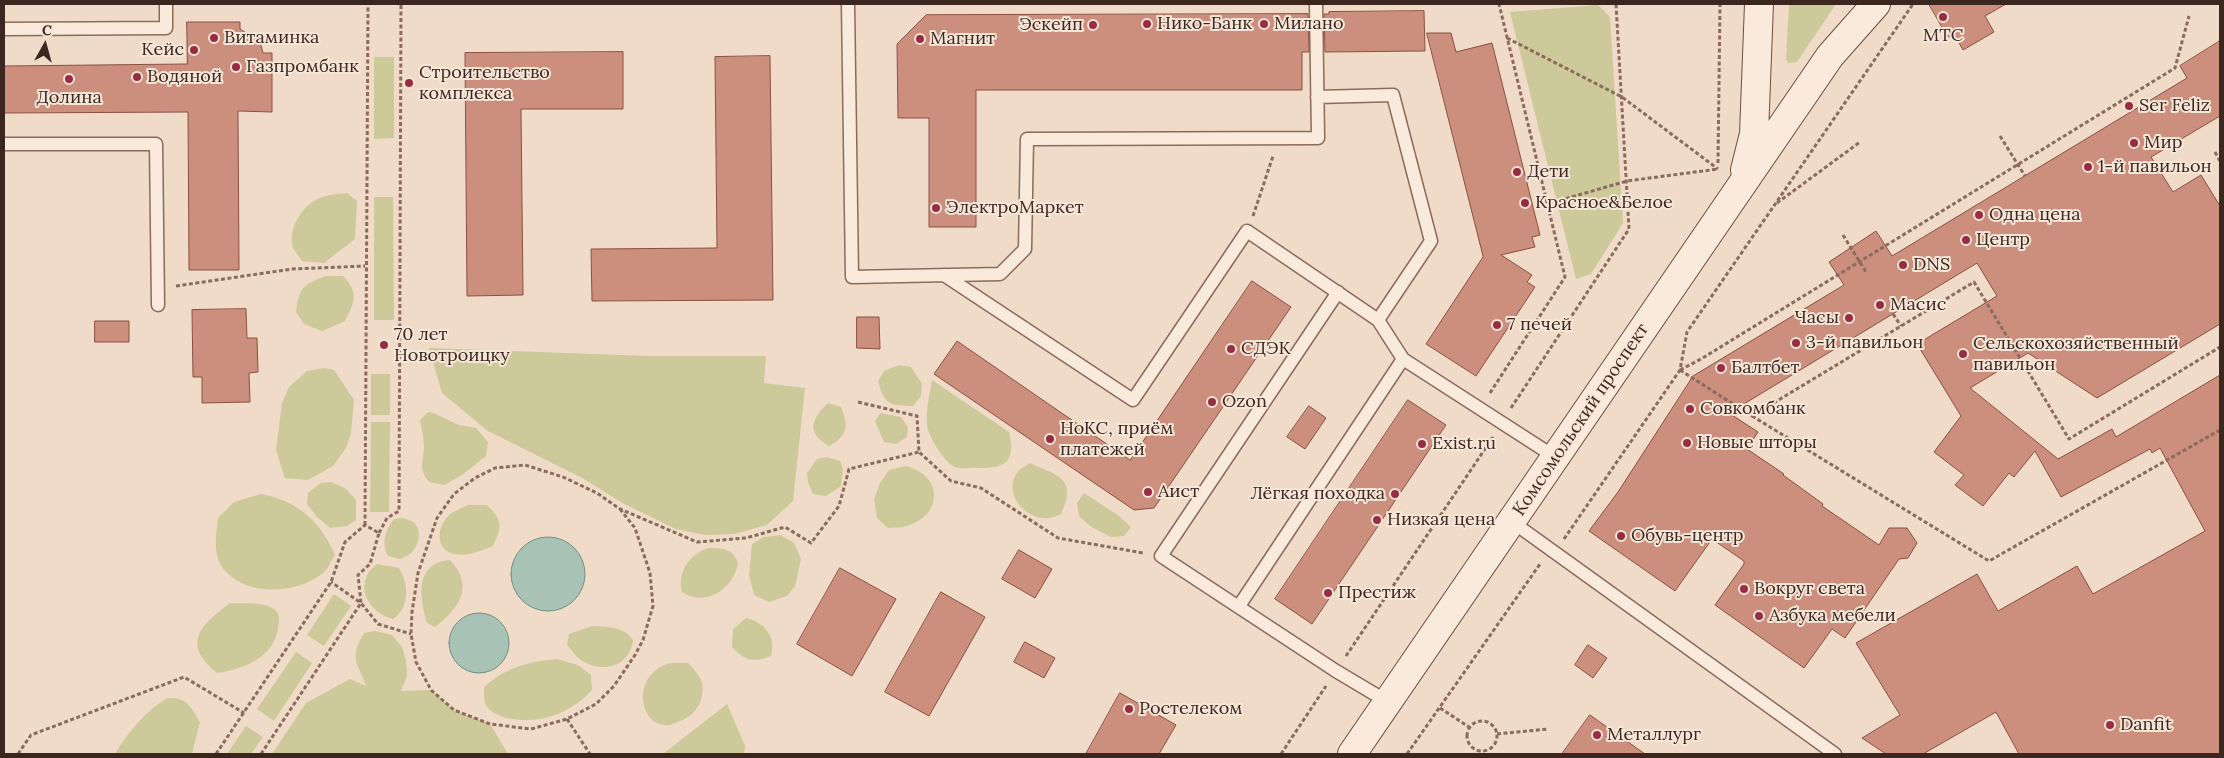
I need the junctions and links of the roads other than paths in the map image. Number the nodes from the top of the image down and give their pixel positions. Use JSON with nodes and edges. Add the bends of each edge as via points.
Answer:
{"nodes":[{"id":1,"x":166,"y":4,"type":"edge"},
{"id":2,"x":848,"y":4,"type":"edge"},
{"id":3,"x":1316,"y":4,"type":"edge"},
{"id":4,"x":1759,"y":4,"type":"edge"},
{"id":5,"x":1876,"y":4,"type":"edge"},
{"id":6,"x":4,"y":28,"type":"edge"},
{"id":7,"x":1317,"y":97,"type":"junction"},
{"id":8,"x":4,"y":144,"type":"edge"},
{"id":9,"x":1742,"y":184,"type":"junction"},
{"id":10,"x":944,"y":275,"type":"junction"},
{"id":11,"x":1338,"y":292,"type":"junction"},
{"id":12,"x":158,"y":305,"type":"dead end"},
{"id":13,"x":1378,"y":320,"type":"junction"},
{"id":14,"x":1403,"y":359,"type":"junction"},
{"id":15,"x":1555,"y":457,"type":"junction"},
{"id":16,"x":1511,"y":521,"type":"junction"},
{"id":17,"x":1239,"y":606,"type":"junction"},
{"id":18,"x":1388,"y":702,"type":"junction"},
{"id":19,"x":1352,"y":754,"type":"edge"},
{"id":20,"x":1835,"y":754,"type":"edge"}],
"edges":[{"from":1,"to":6,"type":"lane","via":[[166,28]]},
{"from":2,"to":10,"type":"lane","via":[[852,277]]},
{"from":3,"to":7,"type":"lane"},
{"from":4,"to":9,"type":"street","name":"Комсомольский проспект","via":[[1754,134]]},
{"from":5,"to":9,"type":"street","name":"Комсомольский проспект","via":[[1830,56]]},
{"from":7,"to":10,"type":"lane","via":[[1318,138],[1027,139],[1025,250],[1000,274]]},
{"from":7,"to":13,"type":"lane","via":[[1393,95],[1431,241]]},
{"from":8,"to":12,"type":"lane","via":[[156,144]]},
{"from":9,"to":15,"type":"street","name":"Комсомольский проспект"},
{"from":10,"to":11,"type":"lane","via":[[1133,400],[1247,230]]},
{"from":11,"to":13,"type":"lane"},
{"from":11,"to":17,"type":"lane","via":[[1161,556]]},
{"from":13,"to":14,"type":"lane"},
{"from":14,"to":15,"type":"lane"},
{"from":14,"to":17,"type":"lane"},
{"from":15,"to":16,"type":"street","name":"Комсомольский проспект"},
{"from":16,"to":18,"type":"street","name":"Комсомольский проспект"},
{"from":16,"to":20,"type":"lane"},
{"from":17,"to":18,"type":"lane"},
{"from":18,"to":19,"type":"street","name":"Комсомольский проспект"}]}
